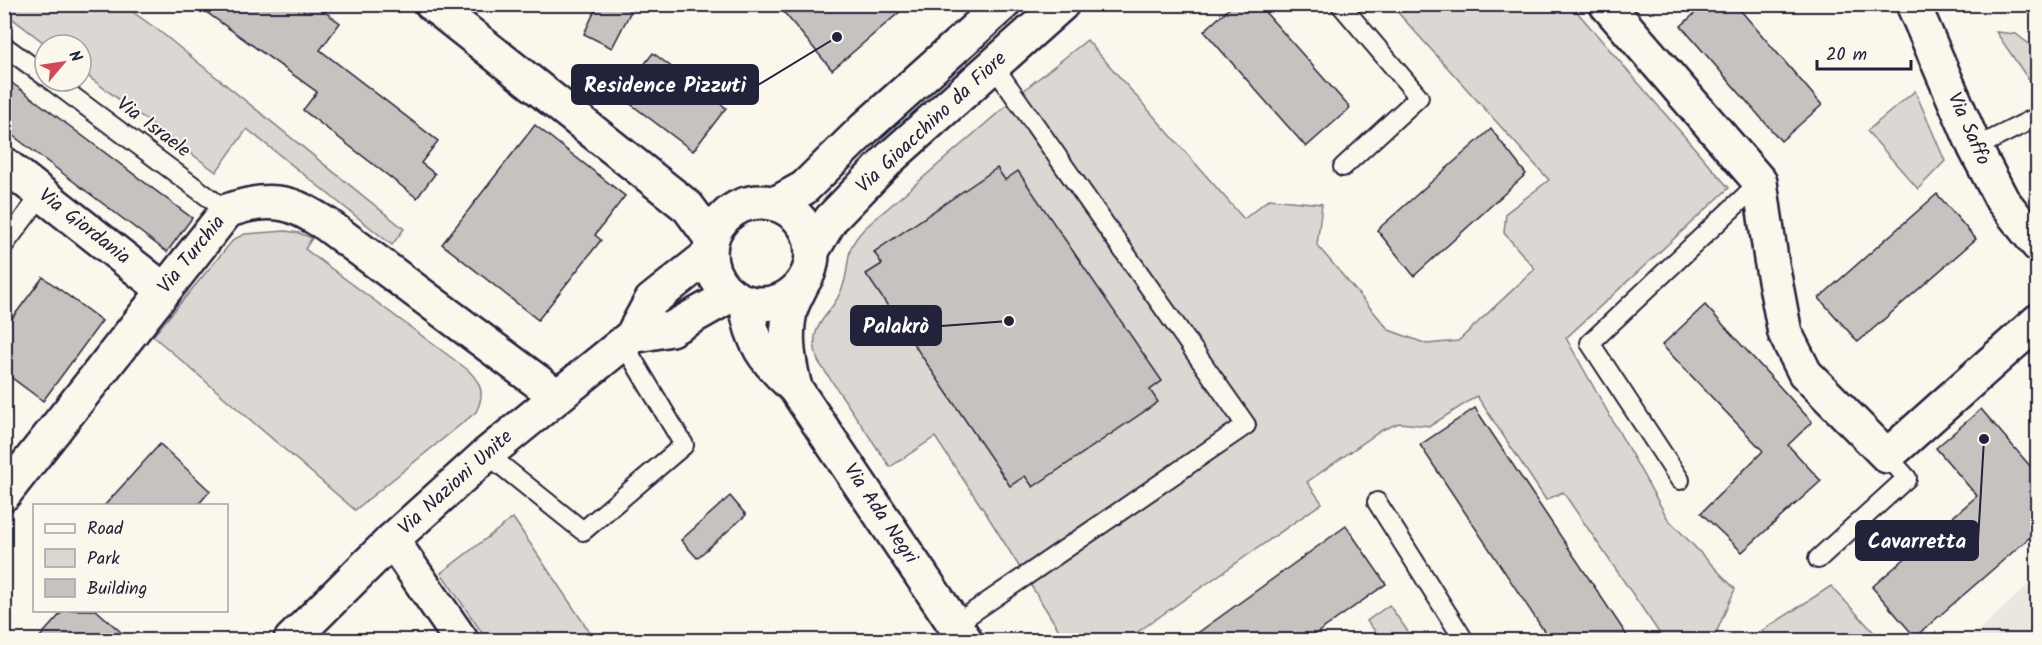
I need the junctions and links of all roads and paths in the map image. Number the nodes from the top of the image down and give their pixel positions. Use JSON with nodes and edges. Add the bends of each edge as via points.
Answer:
{"nodes":[{"id":1,"x":432,"y":4,"type":"edge"},
{"id":2,"x":1003,"y":4,"type":"edge"},
{"id":3,"x":1062,"y":4,"type":"edge"},
{"id":4,"x":1340,"y":4,"type":"edge"},
{"id":5,"x":1606,"y":4,"type":"edge"},
{"id":6,"x":1913,"y":4,"type":"edge"},
{"id":7,"x":4,"y":46,"type":"edge"},
{"id":8,"x":993,"y":65,"type":"junction"},
{"id":9,"x":33,"y":67,"type":"edge"},
{"id":10,"x":68,"y":93,"type":"edge"},
{"id":11,"x":2037,"y":126,"type":"edge"},
{"id":12,"x":1975,"y":148,"type":"junction"},
{"id":13,"x":4,"y":164,"type":"edge"},
{"id":14,"x":1343,"y":167,"type":"dead end"},
{"id":15,"x":1760,"y":182,"type":"junction"},
{"id":16,"x":42,"y":194,"type":"junction"},
{"id":17,"x":775,"y":204,"type":"junction"},
{"id":18,"x":227,"y":211,"type":"junction"},
{"id":19,"x":717,"y":235,"type":"junction"},
{"id":20,"x":4,"y":245,"type":"edge"},
{"id":21,"x":2037,"y":245,"type":"edge"},
{"id":22,"x":812,"y":251,"type":"junction"},
{"id":23,"x":803,"y":282,"type":"junction"},
{"id":24,"x":164,"y":290,"type":"junction"},
{"id":25,"x":739,"y":299,"type":"junction"},
{"id":26,"x":2037,"y":321,"type":"edge"},
{"id":27,"x":627,"y":339,"type":"junction"},
{"id":28,"x":795,"y":388,"type":"junction"},
{"id":29,"x":557,"y":396,"type":"junction"},
{"id":30,"x":488,"y":454,"type":"junction"},
{"id":31,"x":1887,"y":456,"type":"junction"},
{"id":32,"x":16,"y":457,"type":"edge"},
{"id":33,"x":1680,"y":480,"type":"dead end"},
{"id":34,"x":4,"y":494,"type":"edge"},
{"id":35,"x":1377,"y":502,"type":"dead end"},
{"id":36,"x":392,"y":540,"type":"junction"},
{"id":37,"x":1818,"y":559,"type":"dead end"},
{"id":38,"x":959,"y":633,"type":"edge"},
{"id":39,"x":291,"y":640,"type":"edge"},
{"id":40,"x":461,"y":640,"type":"edge"},
{"id":41,"x":1464,"y":640,"type":"edge"}],
"edges":[{"from":1,"to":19,"type":"street","via":[[688,207]]},
{"from":2,"to":17,"type":"street","name":"Via Gioacchino da Fiore","via":[[804,188]]},
{"from":3,"to":8,"type":"street","name":"Via Gioacchino da Fiore"},
{"from":4,"to":14,"type":"lane","via":[[1419,97]]},
{"from":5,"to":15,"type":"street"},
{"from":6,"to":12,"type":"street","name":"Via Saffo"},
{"from":7,"to":9,"type":"lane"},
{"from":8,"to":22,"type":"street","name":"Via Gioacchino da Fiore","via":[[891,157],[831,219]]},
{"from":8,"to":38,"type":"lane","via":[[1246,425]]},
{"from":10,"to":18,"type":"lane","name":"Via Israele"},
{"from":11,"to":12,"type":"lane","via":[[2033,119]]},
{"from":12,"to":21,"type":"street","name":"Via Saffo","via":[[2001,200]]},
{"from":13,"to":16,"type":"street","name":"Via Giordania"},
{"from":15,"to":31,"type":"street","via":[[1785,333],[1805,373]]},
{"from":15,"to":33,"type":"lane","via":[[1590,343]]},
{"from":16,"to":20,"type":"lane"},
{"from":16,"to":24,"type":"street","name":"Via Giordania"},
{"from":17,"to":19,"type":"street","via":[[744,204]]},
{"from":17,"to":22,"type":"street","via":[[800,221],[810,235]]},
{"from":18,"to":24,"type":"street","name":"Via Turchia"},
{"from":18,"to":29,"type":"street","name":"Via Turchia","via":[[265,202],[296,207],[326,224]]},
{"from":19,"to":25,"type":"street","via":[[712,270],[720,284]]},
{"from":19,"to":27,"type":"street","name":"Via Nazioni Unite","via":[[651,301]]},
{"from":22,"to":23,"type":"street"},
{"from":23,"to":25,"type":"street","via":[[778,301],[762,305]]},
{"from":23,"to":28,"type":"street","name":"Via Ada Negri","via":[[790,311],[787,332],[787,356]]},
{"from":24,"to":32,"type":"street","name":"Via Turchia"},
{"from":25,"to":27,"type":"street","name":"Via Nazioni Unite","via":[[670,329]]},
{"from":25,"to":28,"type":"street","name":"Via Ada Negri","via":[[758,345],[772,367]]},
{"from":26,"to":31,"type":"street"},
{"from":27,"to":29,"type":"street","name":"Via Nazioni Unite"},
{"from":27,"to":30,"type":"lane","via":[[684,445],[583,531]]},
{"from":28,"to":38,"type":"street","name":"Via Ada Negri"},
{"from":29,"to":30,"type":"street","name":"Via Nazioni Unite"},
{"from":30,"to":36,"type":"street","name":"Via Nazioni Unite"},
{"from":31,"to":37,"type":"lane","via":[[1907,478]]},
{"from":32,"to":34,"type":"street","name":"Via Turchia"},
{"from":35,"to":41,"type":"lane"},
{"from":36,"to":39,"type":"street","name":"Via Nazioni Unite"},
{"from":36,"to":40,"type":"street"}]}
